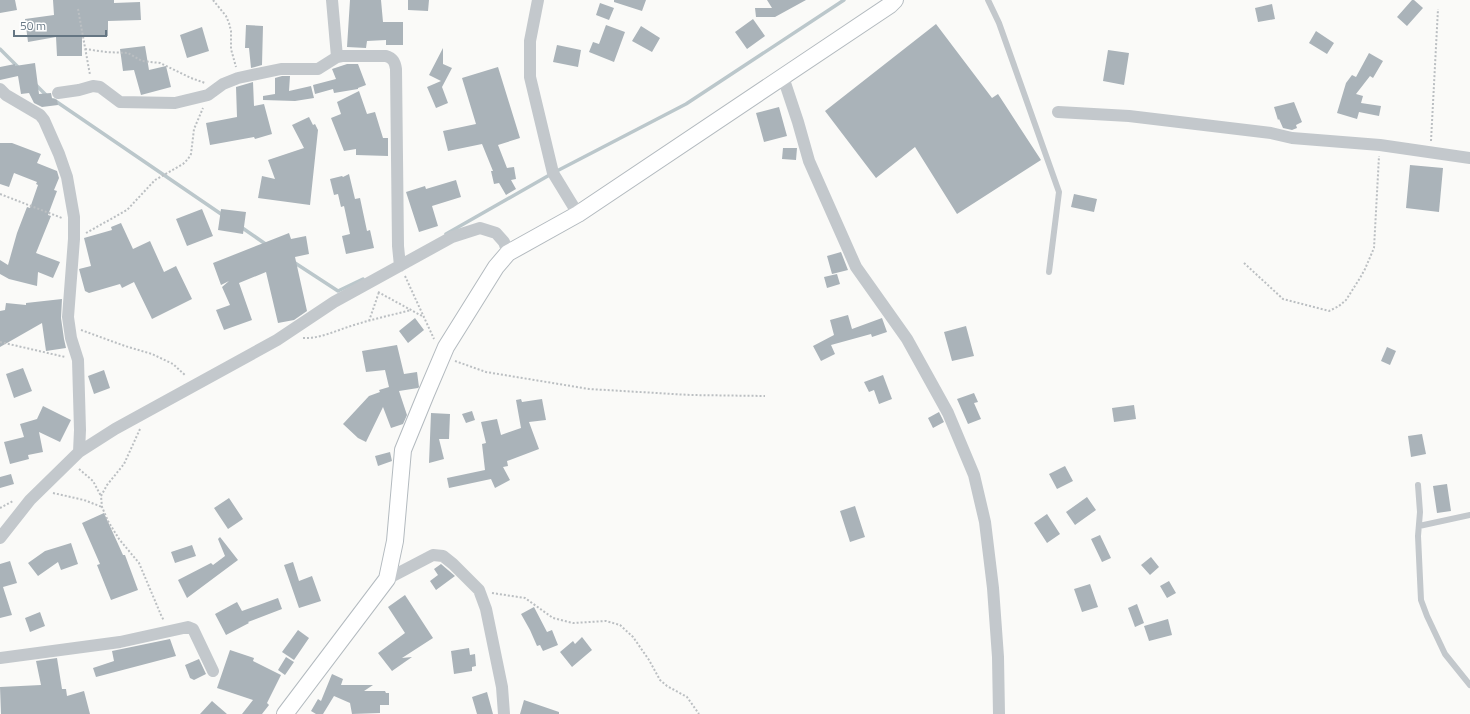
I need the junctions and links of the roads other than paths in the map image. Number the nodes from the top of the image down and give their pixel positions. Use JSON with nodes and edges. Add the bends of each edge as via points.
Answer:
{"nodes":[{"id":1,"x":332,"y":0,"type":"edge"},
{"id":2,"x":538,"y":0,"type":"edge"},
{"id":3,"x":895,"y":0,"type":"edge"},
{"id":4,"x":988,"y":0,"type":"edge"},
{"id":5,"x":337,"y":57,"type":"junction"},
{"id":6,"x":783,"y":77,"type":"junction"},
{"id":7,"x":0,"y":89,"type":"edge"},
{"id":8,"x":58,"y":93,"type":"dead end"},
{"id":9,"x":1058,"y":112,"type":"dead end"},
{"id":10,"x":1470,"y":158,"type":"edge"},
{"id":11,"x":578,"y":214,"type":"junction"},
{"id":12,"x":508,"y":253,"type":"junction"},
{"id":13,"x":400,"y":266,"type":"junction"},
{"id":14,"x":1049,"y":272,"type":"dead end"},
{"id":15,"x":79,"y":452,"type":"junction"},
{"id":16,"x":1418,"y":485,"type":"dead end"},
{"id":17,"x":1470,"y":515,"type":"edge"},
{"id":18,"x":1420,"y":526,"type":"junction"},
{"id":19,"x":0,"y":538,"type":"edge"},
{"id":20,"x":387,"y":579,"type":"junction"},
{"id":21,"x":0,"y":658,"type":"edge"},
{"id":22,"x":213,"y":671,"type":"dead end"},
{"id":23,"x":1470,"y":685,"type":"edge"},
{"id":24,"x":285,"y":714,"type":"edge"},
{"id":25,"x":504,"y":714,"type":"edge"},
{"id":26,"x":999,"y":714,"type":"edge"}],
"edges":[{"from":1,"to":5,"type":"street"},
{"from":2,"to":11,"type":"street","via":[[530,41],[530,78],[553,173]]},
{"from":3,"to":6,"type":"street","via":[[890,6]]},
{"from":4,"to":14,"type":"lane","via":[[999,23],[1059,192]]},
{"from":5,"to":8,"type":"street","via":[[318,69],[275,70],[238,78],[218,87],[208,95],[175,103],[120,102],[100,87],[93,86]]},
{"from":5,"to":13,"type":"street","via":[[386,56],[396,64]]},
{"from":6,"to":11,"type":"street"},
{"from":6,"to":26,"type":"street","via":[[809,161],[856,267],[907,339],[948,413],[974,475],[985,522],[993,588]]},
{"from":7,"to":15,"type":"street","via":[[44,120],[59,154],[72,195],[75,223],[68,325],[78,360]]},
{"from":9,"to":10,"type":"street","via":[[1129,116]]},
{"from":11,"to":12,"type":"street"},
{"from":12,"to":13,"type":"street","via":[[504,242],[496,233],[480,228],[452,237]]},
{"from":12,"to":20,"type":"street","via":[[446,347],[403,450],[395,541]]},
{"from":13,"to":15,"type":"street","via":[[334,302],[277,340],[115,429]]},
{"from":15,"to":19,"type":"street","via":[[30,500]]},
{"from":16,"to":18,"type":"lane"},
{"from":17,"to":18,"type":"lane"},
{"from":18,"to":23,"type":"lane","via":[[1418,536],[1421,600],[1446,654]]},
{"from":20,"to":24,"type":"street"},
{"from":20,"to":25,"type":"street","via":[[433,555],[443,556],[479,590],[486,609],[502,687]]},
{"from":21,"to":22,"type":"street","via":[[120,642],[188,627],[193,630]]}]}
